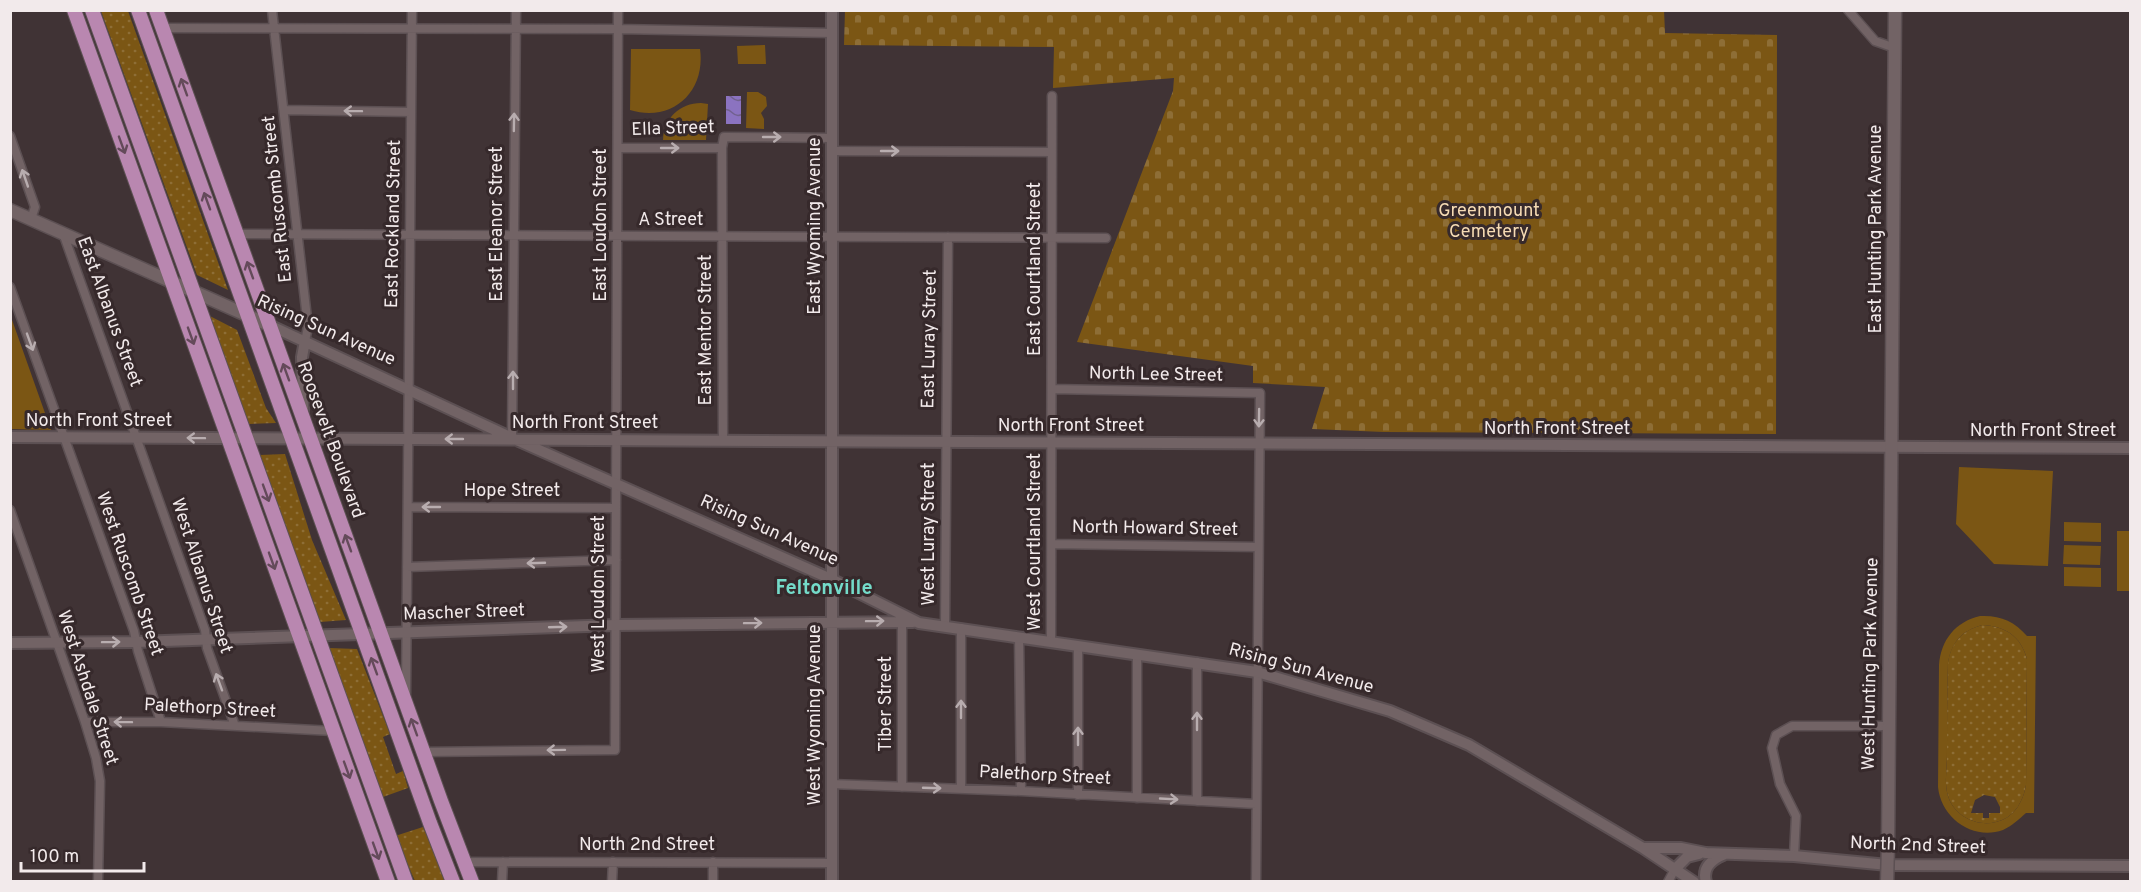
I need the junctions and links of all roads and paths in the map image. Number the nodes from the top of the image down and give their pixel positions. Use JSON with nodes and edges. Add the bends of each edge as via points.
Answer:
{"nodes":[{"id":1,"x":74,"y":10,"type":"edge"},
{"id":2,"x":92,"y":10,"type":"edge"},
{"id":3,"x":138,"y":10,"type":"edge"},
{"id":4,"x":156,"y":10,"type":"edge"},
{"id":5,"x":272,"y":10,"type":"edge"},
{"id":6,"x":412,"y":10,"type":"edge"},
{"id":7,"x":516,"y":10,"type":"edge"},
{"id":8,"x":618,"y":10,"type":"edge"},
{"id":9,"x":832,"y":10,"type":"edge"},
{"id":10,"x":1848,"y":10,"type":"edge"},
{"id":11,"x":1895,"y":10,"type":"edge"},
{"id":12,"x":163,"y":28,"type":"junction"},
{"id":13,"x":275,"y":29,"type":"junction"},
{"id":14,"x":412,"y":29,"type":"junction"},
{"id":15,"x":515,"y":29,"type":"junction"},
{"id":16,"x":618,"y":29,"type":"junction"},
{"id":17,"x":832,"y":33,"type":"junction"},
{"id":18,"x":105,"y":45,"type":"junction"},
{"id":19,"x":1895,"y":48,"type":"junction"},
{"id":20,"x":1052,"y":96,"type":"dead end"},
{"id":21,"x":284,"y":110,"type":"junction"},
{"id":22,"x":411,"y":112,"type":"junction"},
{"id":23,"x":115,"y":124,"type":"junction"},
{"id":24,"x":10,"y":136,"type":"edge"},
{"id":25,"x":832,"y":138,"type":"junction"},
{"id":26,"x":618,"y":148,"type":"junction"},
{"id":27,"x":722,"y":148,"type":"junction"},
{"id":28,"x":832,"y":151,"type":"junction"},
{"id":29,"x":1052,"y":152,"type":"junction"},
{"id":30,"x":10,"y":210,"type":"edge"},
{"id":31,"x":31,"y":219,"type":"junction"},
{"id":32,"x":63,"y":232,"type":"junction"},
{"id":33,"x":237,"y":234,"type":"junction"},
{"id":34,"x":298,"y":234,"type":"junction"},
{"id":35,"x":410,"y":234,"type":"junction"},
{"id":36,"x":513,"y":236,"type":"junction"},
{"id":37,"x":618,"y":236,"type":"junction"},
{"id":38,"x":722,"y":236,"type":"junction"},
{"id":39,"x":832,"y":237,"type":"junction"},
{"id":40,"x":948,"y":237,"type":"junction"},
{"id":41,"x":1052,"y":237,"type":"junction"},
{"id":42,"x":1106,"y":238,"type":"dead end"},
{"id":43,"x":171,"y":281,"type":"junction"},
{"id":44,"x":10,"y":287,"type":"edge"},
{"id":45,"x":193,"y":291,"type":"junction"},
{"id":46,"x":248,"y":315,"type":"junction"},
{"id":47,"x":269,"y":325,"type":"junction"},
{"id":48,"x":305,"y":341,"type":"junction"},
{"id":49,"x":408,"y":389,"type":"junction"},
{"id":50,"x":1052,"y":389,"type":"junction"},
{"id":51,"x":303,"y":420,"type":"junction"},
{"id":52,"x":10,"y":436,"type":"edge"},
{"id":53,"x":64,"y":437,"type":"junction"},
{"id":54,"x":135,"y":437,"type":"junction"},
{"id":55,"x":228,"y":438,"type":"junction"},
{"id":56,"x":246,"y":438,"type":"junction"},
{"id":57,"x":512,"y":438,"type":"junction"},
{"id":58,"x":292,"y":439,"type":"junction"},
{"id":59,"x":310,"y":439,"type":"junction"},
{"id":60,"x":408,"y":439,"type":"junction"},
{"id":61,"x":617,"y":439,"type":"junction"},
{"id":62,"x":723,"y":440,"type":"junction"},
{"id":63,"x":831,"y":441,"type":"junction"},
{"id":64,"x":945,"y":442,"type":"junction"},
{"id":65,"x":1052,"y":442,"type":"junction"},
{"id":66,"x":1259,"y":444,"type":"junction"},
{"id":67,"x":1892,"y":447,"type":"junction"},
{"id":68,"x":2130,"y":448,"type":"edge"},
{"id":69,"x":325,"y":480,"type":"junction"},
{"id":70,"x":617,"y":483,"type":"junction"},
{"id":71,"x":252,"y":506,"type":"junction"},
{"id":72,"x":408,"y":507,"type":"junction"},
{"id":73,"x":616,"y":508,"type":"junction"},
{"id":74,"x":10,"y":510,"type":"edge"},
{"id":75,"x":1052,"y":544,"type":"junction"},
{"id":76,"x":1258,"y":547,"type":"junction"},
{"id":77,"x":334,"y":555,"type":"junction"},
{"id":78,"x":616,"y":560,"type":"junction"},
{"id":79,"x":292,"y":566,"type":"junction"},
{"id":80,"x":407,"y":567,"type":"junction"},
{"id":81,"x":831,"y":579,"type":"junction"},
{"id":82,"x":902,"y":620,"type":"junction"},
{"id":83,"x":832,"y":621,"type":"junction"},
{"id":84,"x":919,"y":622,"type":"junction"},
{"id":85,"x":616,"y":625,"type":"junction"},
{"id":86,"x":945,"y":626,"type":"junction"},
{"id":87,"x":961,"y":628,"type":"junction"},
{"id":88,"x":407,"y":632,"type":"junction"},
{"id":89,"x":380,"y":633,"type":"junction"},
{"id":90,"x":362,"y":634,"type":"junction"},
{"id":91,"x":299,"y":635,"type":"junction"},
{"id":92,"x":316,"y":635,"type":"junction"},
{"id":93,"x":1019,"y":637,"type":"junction"},
{"id":94,"x":206,"y":638,"type":"junction"},
{"id":95,"x":1051,"y":641,"type":"junction"},
{"id":96,"x":136,"y":642,"type":"junction"},
{"id":97,"x":10,"y":643,"type":"edge"},
{"id":98,"x":57,"y":643,"type":"junction"},
{"id":99,"x":1078,"y":646,"type":"junction"},
{"id":100,"x":1137,"y":654,"type":"junction"},
{"id":101,"x":1197,"y":662,"type":"junction"},
{"id":102,"x":1257,"y":672,"type":"junction"},
{"id":103,"x":406,"y":705,"type":"junction"},
{"id":104,"x":161,"y":722,"type":"junction"},
{"id":105,"x":85,"y":723,"type":"junction"},
{"id":106,"x":235,"y":726,"type":"junction"},
{"id":107,"x":1889,"y":726,"type":"junction"},
{"id":108,"x":333,"y":731,"type":"junction"},
{"id":109,"x":423,"y":752,"type":"junction"},
{"id":110,"x":831,"y":784,"type":"junction"},
{"id":111,"x":903,"y":787,"type":"junction"},
{"id":112,"x":962,"y":789,"type":"junction"},
{"id":113,"x":1021,"y":791,"type":"junction"},
{"id":114,"x":1078,"y":795,"type":"junction"},
{"id":115,"x":1137,"y":798,"type":"junction"},
{"id":116,"x":1197,"y":801,"type":"junction"},
{"id":117,"x":1256,"y":804,"type":"junction"},
{"id":118,"x":1643,"y":848,"type":"junction"},
{"id":119,"x":1706,"y":853,"type":"junction"},
{"id":120,"x":1725,"y":854,"type":"junction"},
{"id":121,"x":1794,"y":856,"type":"junction"},
{"id":122,"x":463,"y":862,"type":"junction"},
{"id":123,"x":503,"y":862,"type":"junction"},
{"id":124,"x":613,"y":862,"type":"junction"},
{"id":125,"x":713,"y":862,"type":"junction"},
{"id":126,"x":831,"y":863,"type":"junction"},
{"id":127,"x":2130,"y":866,"type":"edge"},
{"id":128,"x":1675,"y":869,"type":"junction"},
{"id":129,"x":98,"y":882,"type":"edge"},
{"id":130,"x":388,"y":882,"type":"edge"},
{"id":131,"x":406,"y":882,"type":"edge"},
{"id":132,"x":453,"y":882,"type":"edge"},
{"id":133,"x":472,"y":882,"type":"edge"},
{"id":134,"x":502,"y":882,"type":"edge"},
{"id":135,"x":612,"y":882,"type":"edge"},
{"id":136,"x":713,"y":882,"type":"edge"},
{"id":137,"x":832,"y":882,"type":"edge"},
{"id":138,"x":1256,"y":882,"type":"edge"},
{"id":139,"x":1668,"y":882,"type":"edge"},
{"id":140,"x":1694,"y":882,"type":"edge"},
{"id":141,"x":1706,"y":882,"type":"edge"},
{"id":142,"x":1887,"y":882,"type":"edge"}],
"edges":[{"from":1,"to":23,"type":"highway"},
{"from":2,"to":18,"type":"highway"},
{"from":46,"to":3,"type":"highway","name":"Roosevelt Boulevard","one_way":true},
{"from":4,"to":12,"type":"highway","name":"Roosevelt Boulevard"},
{"from":5,"to":13,"type":"street","name":"East Ruscomb Street"},
{"from":6,"to":14,"type":"street","name":"East Rockland Street"},
{"from":7,"to":15,"type":"street","name":"East Eleanor Street"},
{"from":8,"to":16,"type":"street","name":"East Loudon Street"},
{"from":9,"to":17,"type":"street","name":"East Wyoming Avenue"},
{"from":10,"to":19,"type":"street","via":[[1875,41]]},
{"from":11,"to":19,"type":"main road","name":"East Hunting Park Avenue"},
{"from":12,"to":13,"type":"street"},
{"from":33,"to":12,"type":"highway","name":"Roosevelt Boulevard","one_way":true},
{"from":13,"to":14,"type":"street"},
{"from":13,"to":21,"type":"street","name":"East Ruscomb Street"},
{"from":14,"to":15,"type":"street"},
{"from":14,"to":22,"type":"street","name":"East Rockland Street"},
{"from":15,"to":16,"type":"street"},
{"from":36,"to":15,"type":"street","name":"East Eleanor Street","one_way":true},
{"from":16,"to":17,"type":"street"},
{"from":16,"to":26,"type":"street","name":"East Loudon Street"},
{"from":17,"to":25,"type":"street","name":"East Wyoming Avenue"},
{"from":18,"to":23,"type":"highway"},
{"from":18,"to":45,"type":"highway"},
{"from":19,"to":67,"type":"main road","name":"East Hunting Park Avenue"},
{"from":20,"to":29,"type":"street","name":"East Courtland Street"},
{"from":22,"to":21,"type":"street","one_way":true},
{"from":21,"to":34,"type":"street","name":"East Ruscomb Street"},
{"from":22,"to":35,"type":"street","name":"East Rockland Street"},
{"from":23,"to":43,"type":"highway","one_way":true},
{"from":31,"to":24,"type":"street","one_way":true,"via":[[35,207]]},
{"from":27,"to":25,"type":"street","name":"Ella Street","one_way":true,"via":[[724,137]]},
{"from":25,"to":28,"type":"street","name":"East Wyoming Avenue"},
{"from":26,"to":27,"type":"street","name":"Ella Street","one_way":true},
{"from":26,"to":37,"type":"street","name":"East Loudon Street"},
{"from":27,"to":38,"type":"street","name":"East Mentor Street"},
{"from":28,"to":29,"type":"street","one_way":true},
{"from":28,"to":39,"type":"street","name":"East Wyoming Avenue"},
{"from":29,"to":41,"type":"street","name":"East Courtland Street"},
{"from":30,"to":31,"type":"main road","name":"Rising Sun Avenue"},
{"from":31,"to":32,"type":"main road","name":"Rising Sun Avenue"},
{"from":32,"to":43,"type":"main road","name":"Rising Sun Avenue"},
{"from":32,"to":54,"type":"street","name":"East Albanus Street"},
{"from":33,"to":34,"type":"street","name":"A Street"},
{"from":47,"to":33,"type":"highway","name":"Roosevelt Boulevard","one_way":true},
{"from":34,"to":35,"type":"street","name":"A Street"},
{"from":34,"to":48,"type":"street","name":"East Ruscomb Street","via":[[308,327]]},
{"from":35,"to":36,"type":"street","name":"A Street"},
{"from":35,"to":49,"type":"street","name":"East Rockland Street"},
{"from":36,"to":37,"type":"street","name":"A Street"},
{"from":57,"to":36,"type":"street","name":"East Eleanor Street","one_way":true},
{"from":37,"to":38,"type":"street","name":"A Street"},
{"from":37,"to":61,"type":"street","name":"East Loudon Street"},
{"from":38,"to":39,"type":"street","name":"A Street"},
{"from":38,"to":62,"type":"street","name":"East Mentor Street"},
{"from":39,"to":40,"type":"street","name":"A Street"},
{"from":39,"to":63,"type":"street","name":"East Wyoming Avenue"},
{"from":40,"to":41,"type":"street","name":"A Street"},
{"from":40,"to":64,"type":"street","name":"East Luray Street"},
{"from":41,"to":42,"type":"street","name":"A Street"},
{"from":41,"to":50,"type":"street","name":"East Courtland Street"},
{"from":43,"to":45,"type":"main road","name":"Rising Sun Avenue"},
{"from":43,"to":55,"type":"highway","one_way":true},
{"from":44,"to":53,"type":"street","one_way":true},
{"from":45,"to":46,"type":"main road","name":"Rising Sun Avenue"},
{"from":45,"to":56,"type":"highway"},
{"from":46,"to":47,"type":"main road","name":"Rising Sun Avenue"},
{"from":46,"to":58,"type":"highway","name":"Roosevelt Boulevard"},
{"from":47,"to":48,"type":"street","name":"Rising Sun Avenue"},
{"from":51,"to":47,"type":"highway","name":"Roosevelt Boulevard","one_way":true},
{"from":48,"to":49,"type":"street","name":"Rising Sun Avenue"},
{"from":48,"to":51,"type":"street","name":"East Ruscomb Street"},
{"from":49,"to":57,"type":"street","name":"Rising Sun Avenue"},
{"from":49,"to":60,"type":"street","name":"East Rockland Street"},
{"from":50,"to":65,"type":"street","name":"East Courtland Street"},
{"from":50,"to":66,"type":"street","name":"North Lee Street","one_way":true,"via":[[1260,393]]},
{"from":51,"to":59,"type":"highway","name":"Roosevelt Boulevard"},
{"from":52,"to":53,"type":"street","name":"North Front Street"},
{"from":53,"to":54,"type":"street","name":"North Front Street"},
{"from":53,"to":96,"type":"street","name":"West Ruscomb Street"},
{"from":55,"to":54,"type":"street","name":"North Front Street","one_way":true},
{"from":54,"to":94,"type":"street","name":"West Albanus Street"},
{"from":55,"to":56,"type":"street","name":"North Front Street"},
{"from":55,"to":71,"type":"highway"},
{"from":56,"to":58,"type":"street","name":"North Front Street"},
{"from":56,"to":79,"type":"highway","one_way":true},
{"from":57,"to":60,"type":"street","name":"North Front Street","one_way":true},
{"from":57,"to":61,"type":"street","name":"North Front Street"},
{"from":57,"to":70,"type":"street","name":"Rising Sun Avenue"},
{"from":58,"to":59,"type":"street","name":"North Front Street"},
{"from":58,"to":77,"type":"highway","name":"Roosevelt Boulevard"},
{"from":59,"to":60,"type":"street","name":"North Front Street"},
{"from":59,"to":69,"type":"highway","name":"Roosevelt Boulevard"},
{"from":60,"to":72,"type":"street","name":"East Rockland Street"},
{"from":61,"to":62,"type":"street","name":"North Front Street"},
{"from":61,"to":70,"type":"street","name":"West Loudon Street"},
{"from":62,"to":63,"type":"street","name":"North Front Street"},
{"from":63,"to":64,"type":"street","name":"North Front Street"},
{"from":63,"to":81,"type":"street","name":"West Wyoming Avenue"},
{"from":64,"to":65,"type":"street","name":"North Front Street"},
{"from":64,"to":86,"type":"street","name":"West Luray Street"},
{"from":65,"to":66,"type":"street","name":"North Front Street"},
{"from":65,"to":75,"type":"street","name":"West Courtland Street"},
{"from":66,"to":67,"type":"street","name":"North Front Street"},
{"from":66,"to":76,"type":"street"},
{"from":67,"to":68,"type":"street","name":"North Front Street"},
{"from":67,"to":107,"type":"main road","name":"West Hunting Park Avenue"},
{"from":69,"to":77,"type":"highway"},
{"from":89,"to":69,"type":"highway","name":"Roosevelt Boulevard","one_way":true},
{"from":70,"to":73,"type":"street","name":"West Loudon Street"},
{"from":70,"to":81,"type":"street","name":"Rising Sun Avenue"},
{"from":71,"to":79,"type":"highway"},
{"from":71,"to":91,"type":"highway","one_way":true},
{"from":73,"to":72,"type":"street","name":"Hope Street","one_way":true},
{"from":72,"to":80,"type":"street","name":"East Rockland Street"},
{"from":73,"to":78,"type":"street","name":"West Loudon Street"},
{"from":74,"to":98,"type":"street","name":"West Ashdale Street"},
{"from":75,"to":76,"type":"street","name":"North Howard Street"},
{"from":75,"to":95,"type":"street","name":"West Courtland Street"},
{"from":76,"to":102,"type":"street"},
{"from":77,"to":90,"type":"highway","name":"Roosevelt Boulevard"},
{"from":78,"to":80,"type":"street","one_way":true},
{"from":78,"to":85,"type":"street","name":"West Loudon Street"},
{"from":79,"to":92,"type":"highway"},
{"from":80,"to":88,"type":"street","name":"East Rockland Street"},
{"from":81,"to":83,"type":"street","name":"West Wyoming Avenue"},
{"from":81,"to":84,"type":"street","name":"Rising Sun Avenue"},
{"from":83,"to":82,"type":"street","name":"Mascher Street","one_way":true},
{"from":82,"to":84,"type":"street","name":"Mascher Street"},
{"from":82,"to":111,"type":"street","name":"Tiber Street"},
{"from":85,"to":83,"type":"street","name":"Mascher Street","one_way":true},
{"from":83,"to":110,"type":"street","name":"West Wyoming Avenue"},
{"from":84,"to":86,"type":"street","name":"Rising Sun Avenue"},
{"from":88,"to":85,"type":"street","name":"Mascher Street","one_way":true},
{"from":85,"to":109,"type":"street","name":"West Loudon Street","one_way":true,"via":[[615,750]]},
{"from":86,"to":87,"type":"street","name":"Rising Sun Avenue"},
{"from":87,"to":93,"type":"street","name":"Rising Sun Avenue"},
{"from":112,"to":87,"type":"street","one_way":true},
{"from":88,"to":89,"type":"street","name":"Mascher Street"},
{"from":88,"to":103,"type":"street","name":"East Rockland Street"},
{"from":89,"to":90,"type":"street","name":"Mascher Street"},
{"from":89,"to":103,"type":"highway","name":"Roosevelt Boulevard"},
{"from":90,"to":92,"type":"street","name":"Mascher Street"},
{"from":132,"to":90,"type":"highway","name":"Roosevelt Boulevard","one_way":true},
{"from":91,"to":92,"type":"street","name":"Mascher Street"},
{"from":91,"to":94,"type":"street","name":"Mascher Street"},
{"from":91,"to":108,"type":"highway"},
{"from":92,"to":131,"type":"highway"},
{"from":93,"to":95,"type":"street","name":"Rising Sun Avenue"},
{"from":93,"to":113,"type":"street"},
{"from":94,"to":96,"type":"street","name":"Mascher Street"},
{"from":106,"to":94,"type":"street","name":"West Albanus Street","one_way":true},
{"from":95,"to":99,"type":"street","name":"Rising Sun Avenue"},
{"from":98,"to":96,"type":"street","name":"Mascher Street","one_way":true},
{"from":96,"to":104,"type":"street","name":"West Ruscomb Street"},
{"from":97,"to":98,"type":"street","name":"Mascher Street"},
{"from":98,"to":105,"type":"street","name":"West Ashdale Street"},
{"from":99,"to":100,"type":"street","name":"Rising Sun Avenue"},
{"from":114,"to":99,"type":"street","one_way":true},
{"from":100,"to":101,"type":"street","name":"Rising Sun Avenue"},
{"from":100,"to":115,"type":"street"},
{"from":101,"to":102,"type":"street","name":"Rising Sun Avenue"},
{"from":116,"to":101,"type":"street","one_way":true},
{"from":102,"to":117,"type":"street"},
{"from":102,"to":118,"type":"street","name":"Rising Sun Avenue","via":[[1390,711],[1469,745]]},
{"from":109,"to":103,"type":"highway","name":"Roosevelt Boulevard","one_way":true},
{"from":104,"to":105,"type":"street","name":"Palethorp Street","one_way":true},
{"from":104,"to":106,"type":"street","name":"Palethorp Street"},
{"from":105,"to":129,"type":"street","name":"West Ashdale Street","via":[[100,781]]},
{"from":106,"to":108,"type":"street","name":"Palethorp Street"},
{"from":107,"to":121,"type":"street","via":[[1792,726],[1776,735],[1772,748],[1780,784],[1796,816]]},
{"from":107,"to":142,"type":"main road","name":"West Hunting Park Avenue","bridge":true},
{"from":108,"to":130,"type":"highway","one_way":true},
{"from":109,"to":122,"type":"highway","name":"Roosevelt Boulevard"},
{"from":110,"to":111,"type":"street","name":"Palethorp Street"},
{"from":110,"to":126,"type":"street","name":"West Wyoming Avenue"},
{"from":111,"to":112,"type":"street","name":"Palethorp Street","one_way":true},
{"from":112,"to":113,"type":"street","name":"Palethorp Street"},
{"from":113,"to":114,"type":"street","name":"Palethorp Street"},
{"from":114,"to":115,"type":"street","name":"Palethorp Street"},
{"from":115,"to":116,"type":"street","name":"Palethorp Street","one_way":true},
{"from":116,"to":117,"type":"street","name":"Palethorp Street"},
{"from":117,"to":138,"type":"street"},
{"from":118,"to":119,"type":"street","name":"North 2nd Street","via":[[1681,848]]},
{"from":118,"to":128,"type":"street","name":"Rising Sun Avenue"},
{"from":119,"to":120,"type":"street","name":"North 2nd Street"},
{"from":119,"to":128,"type":"street","name":"North 2nd Street","via":[[1687,857]]},
{"from":120,"to":121,"type":"street","name":"North 2nd Street"},
{"from":120,"to":141,"type":"street","via":[[1710,861],[1705,869]]},
{"from":121,"to":127,"type":"street","name":"North 2nd Street","via":[[1888,865]]},
{"from":122,"to":123,"type":"street","name":"North 2nd Street"},
{"from":122,"to":133,"type":"highway","name":"Roosevelt Boulevard"},
{"from":123,"to":124,"type":"street","name":"North 2nd Street"},
{"from":123,"to":134,"type":"street"},
{"from":124,"to":125,"type":"street","name":"North 2nd Street"},
{"from":124,"to":135,"type":"street"},
{"from":125,"to":126,"type":"street","name":"North 2nd Street"},
{"from":125,"to":136,"type":"street"},
{"from":126,"to":137,"type":"street","name":"West Wyoming Avenue"},
{"from":128,"to":139,"type":"street"},
{"from":128,"to":140,"type":"street","name":"Rising Sun Avenue"}]}
